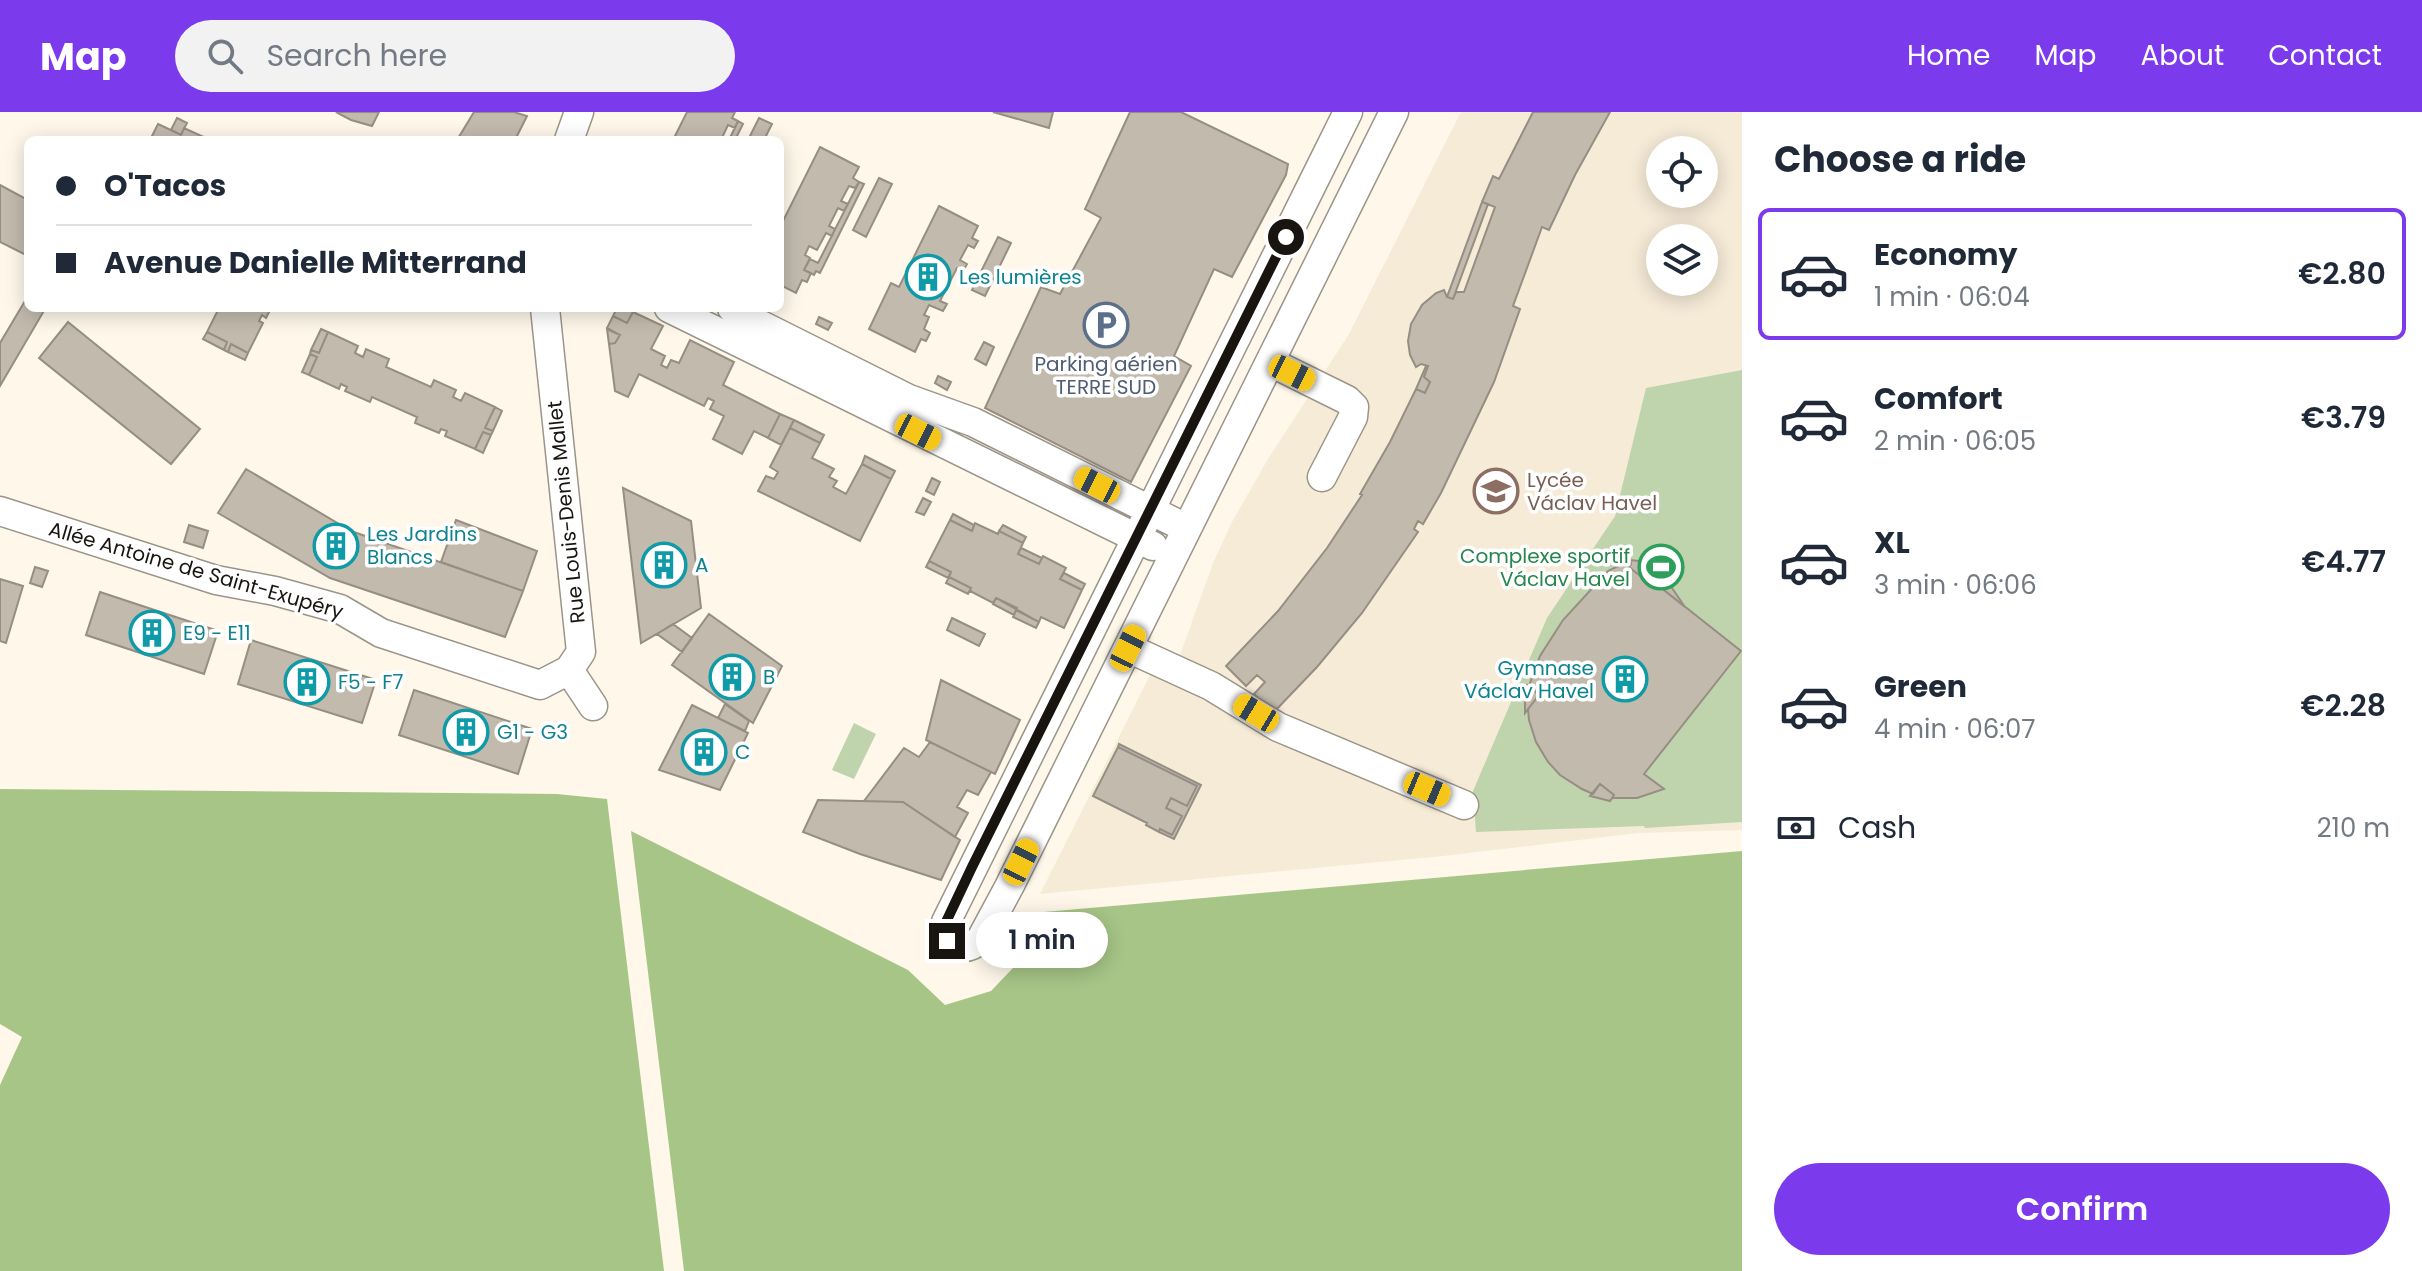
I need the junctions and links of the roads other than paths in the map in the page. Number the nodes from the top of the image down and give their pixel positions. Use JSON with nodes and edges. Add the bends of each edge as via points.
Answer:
{"nodes":[{"id":1,"x":579,"y":112,"type":"edge"},
{"id":2,"x":1348,"y":112,"type":"edge"},
{"id":3,"x":1394,"y":112,"type":"edge"},
{"id":4,"x":570,"y":136,"type":"edge"},
{"id":5,"x":545,"y":312,"type":"edge"},
{"id":6,"x":677,"y":312,"type":"edge"},
{"id":7,"x":739,"y":312,"type":"edge"},
{"id":8,"x":1270,"y":362,"type":"junction"},
{"id":9,"x":1322,"y":477,"type":"dead end"},
{"id":10,"x":0,"y":511,"type":"edge"},
{"id":11,"x":1150,"y":511,"type":"junction"},
{"id":12,"x":1186,"y":528,"type":"junction"},
{"id":13,"x":1137,"y":538,"type":"junction"},
{"id":14,"x":1173,"y":556,"type":"junction"},
{"id":15,"x":1128,"y":648,"type":"junction"},
{"id":16,"x":569,"y":670,"type":"junction"},
{"id":17,"x":593,"y":706,"type":"dead end"},
{"id":18,"x":1464,"y":805,"type":"dead end"}],
"edges":[{"from":1,"to":4,"type":"street"},
{"from":2,"to":11,"type":"street"},
{"from":3,"to":8,"type":"street"},
{"from":5,"to":16,"type":"street","name":"Rue Louis-Denis Mallet","via":[[581,652]]},
{"from":6,"to":13,"type":"street"},
{"from":7,"to":11,"type":"street","via":[[909,399],[973,422]]},
{"from":8,"to":9,"type":"street","via":[[1354,407]]},
{"from":8,"to":12,"type":"street"},
{"from":10,"to":16,"type":"street","name":"Allée Antoine de Saint-Exupéry","via":[[216,580],[340,609],[381,633],[540,685]]},
{"from":11,"to":12,"type":"street"},
{"from":11,"to":13,"type":"street"},
{"from":12,"to":14,"type":"street"},
{"from":13,"to":14,"type":"street"},
{"from":13,"to":15,"type":"street","via":[[946,922],[947,941],[955,947],[981,939]]},
{"from":14,"to":15,"type":"street"},
{"from":15,"to":18,"type":"street","via":[[1211,686],[1278,727]]},
{"from":16,"to":17,"type":"street"}]}
